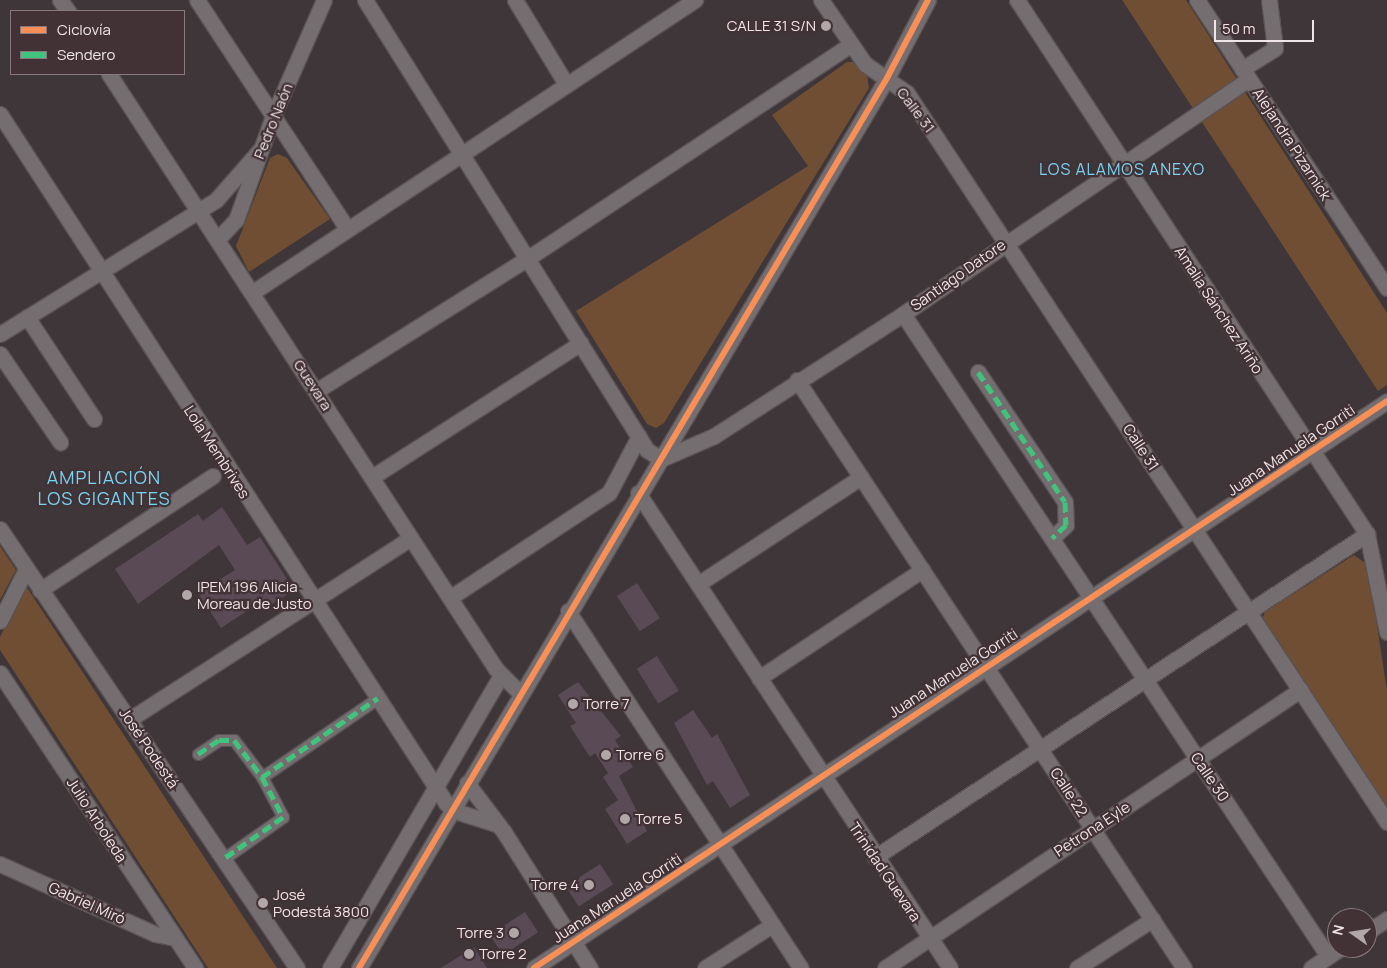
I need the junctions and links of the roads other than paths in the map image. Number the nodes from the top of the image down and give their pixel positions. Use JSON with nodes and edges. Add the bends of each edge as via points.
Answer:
{"nodes":[{"id":1,"x":196,"y":0,"type":"edge"},
{"id":2,"x":324,"y":0,"type":"edge"},
{"id":3,"x":365,"y":0,"type":"edge"},
{"id":4,"x":515,"y":0,"type":"edge"},
{"id":5,"x":695,"y":0,"type":"edge"},
{"id":6,"x":821,"y":0,"type":"edge"},
{"id":7,"x":928,"y":0,"type":"edge"},
{"id":8,"x":1018,"y":0,"type":"edge"},
{"id":9,"x":1197,"y":0,"type":"edge"},
{"id":10,"x":1269,"y":0,"type":"edge"},
{"id":11,"x":851,"y":44,"type":"junction"},
{"id":12,"x":1246,"y":74,"type":"junction"},
{"id":13,"x":110,"y":75,"type":"edge"},
{"id":14,"x":888,"y":78,"type":"junction"},
{"id":15,"x":566,"y":84,"type":"junction"},
{"id":16,"x":0,"y":114,"type":"edge"},
{"id":17,"x":273,"y":116,"type":"junction"},
{"id":18,"x":260,"y":150,"type":"junction"},
{"id":19,"x":462,"y":154,"type":"junction"},
{"id":20,"x":1123,"y":164,"type":"junction"},
{"id":21,"x":199,"y":210,"type":"junction"},
{"id":22,"x":346,"y":226,"type":"junction"},
{"id":23,"x":218,"y":238,"type":"junction"},
{"id":24,"x":1007,"y":241,"type":"junction"},
{"id":25,"x":528,"y":258,"type":"junction"},
{"id":26,"x":101,"y":271,"type":"junction"},
{"id":27,"x":1387,"y":288,"type":"edge"},
{"id":28,"x":253,"y":292,"type":"junction"},
{"id":29,"x":903,"y":314,"type":"junction"},
{"id":30,"x":27,"y":317,"type":"junction"},
{"id":31,"x":3,"y":327,"type":"edge"},
{"id":32,"x":581,"y":343,"type":"junction"},
{"id":33,"x":0,"y":354,"type":"edge"},
{"id":34,"x":978,"y":372,"type":"dead end"},
{"id":35,"x":797,"y":380,"type":"junction"},
{"id":36,"x":316,"y":391,"type":"junction"},
{"id":37,"x":1387,"y":401,"type":"edge"},
{"id":38,"x":94,"y":419,"type":"dead end"},
{"id":39,"x":639,"y":436,"type":"junction"},
{"id":40,"x":60,"y":442,"type":"dead end"},
{"id":41,"x":1312,"y":451,"type":"junction"},
{"id":42,"x":661,"y":459,"type":"junction"},
{"id":43,"x":213,"y":476,"type":"dead end"},
{"id":44,"x":372,"y":477,"type":"junction"},
{"id":45,"x":861,"y":477,"type":"junction"},
{"id":46,"x":638,"y":493,"type":"junction"},
{"id":47,"x":0,"y":529,"type":"edge"},
{"id":48,"x":1195,"y":529,"type":"junction"},
{"id":49,"x":1368,"y":534,"type":"junction"},
{"id":50,"x":411,"y":538,"type":"junction"},
{"id":51,"x":1052,"y":538,"type":"junction"},
{"id":52,"x":26,"y":569,"type":"junction"},
{"id":53,"x":922,"y":570,"type":"junction"},
{"id":54,"x":698,"y":584,"type":"junction"},
{"id":55,"x":40,"y":590,"type":"junction"},
{"id":56,"x":450,"y":597,"type":"junction"},
{"id":57,"x":1092,"y":597,"type":"junction"},
{"id":58,"x":316,"y":602,"type":"junction"},
{"id":59,"x":568,"y":611,"type":"junction"},
{"id":60,"x":1249,"y":612,"type":"junction"},
{"id":61,"x":0,"y":621,"type":"edge"},
{"id":62,"x":1387,"y":632,"type":"edge"},
{"id":63,"x":987,"y":665,"type":"junction"},
{"id":64,"x":0,"y":673,"type":"edge"},
{"id":65,"x":501,"y":674,"type":"junction"},
{"id":66,"x":759,"y":678,"type":"junction"},
{"id":67,"x":1144,"y":680,"type":"junction"},
{"id":68,"x":1300,"y":690,"type":"junction"},
{"id":69,"x":520,"y":693,"type":"junction"},
{"id":70,"x":378,"y":698,"type":"junction"},
{"id":71,"x":130,"y":719,"type":"junction"},
{"id":72,"x":1041,"y":749,"type":"junction"},
{"id":73,"x":198,"y":754,"type":"dead end"},
{"id":74,"x":1199,"y":760,"type":"junction"},
{"id":75,"x":821,"y":776,"type":"junction"},
{"id":76,"x":262,"y":777,"type":"junction"},
{"id":77,"x":467,"y":783,"type":"junction"},
{"id":78,"x":438,"y":788,"type":"junction"},
{"id":79,"x":452,"y":810,"type":"junction"},
{"id":80,"x":1387,"y":822,"type":"edge"},
{"id":81,"x":499,"y":825,"type":"junction"},
{"id":82,"x":1093,"y":828,"type":"junction"},
{"id":83,"x":720,"y":845,"type":"junction"},
{"id":84,"x":875,"y":857,"type":"junction"},
{"id":85,"x":223,"y":859,"type":"junction"},
{"id":86,"x":0,"y":864,"type":"edge"},
{"id":87,"x":1153,"y":919,"type":"junction"},
{"id":88,"x":772,"y":925,"type":"junction"},
{"id":89,"x":175,"y":938,"type":"junction"},
{"id":90,"x":929,"y":939,"type":"junction"},
{"id":91,"x":573,"y":942,"type":"junction"},
{"id":92,"x":1327,"y":954,"type":"edge"},
{"id":93,"x":1327,"y":957,"type":"edge"},
{"id":94,"x":195,"y":968,"type":"edge"},
{"id":95,"x":297,"y":968,"type":"edge"},
{"id":96,"x":330,"y":968,"type":"edge"},
{"id":97,"x":359,"y":968,"type":"edge"},
{"id":98,"x":534,"y":968,"type":"edge"},
{"id":99,"x":590,"y":968,"type":"edge"},
{"id":100,"x":705,"y":968,"type":"edge"},
{"id":101,"x":801,"y":968,"type":"edge"},
{"id":102,"x":885,"y":968,"type":"edge"},
{"id":103,"x":950,"y":968,"type":"edge"},
{"id":104,"x":1077,"y":968,"type":"edge"},
{"id":105,"x":1184,"y":968,"type":"edge"},
{"id":106,"x":1311,"y":968,"type":"edge"}],
"edges":[{"from":1,"to":17,"type":"street"},
{"from":2,"to":17,"type":"street","name":"Pedro Naón"},
{"from":3,"to":19,"type":"street"},
{"from":4,"to":15,"type":"street"},
{"from":5,"to":15,"type":"street"},
{"from":6,"to":11,"type":"street","name":"Calle 31"},
{"from":7,"to":14,"type":"street"},
{"from":8,"to":20,"type":"street","name":"Amalia Sánchez Ariño"},
{"from":9,"to":12,"type":"street","name":"Alejandra Pizarnick"},
{"from":10,"to":12,"type":"street","name":"Santiago Datore","via":[[1275,48]]},
{"from":11,"to":14,"type":"street","name":"Calle 31","via":[[865,64]]},
{"from":11,"to":25,"type":"street"},
{"from":12,"to":20,"type":"street","name":"Santiago Datore"},
{"from":12,"to":27,"type":"street","name":"Alejandra Pizarnick"},
{"from":13,"to":21,"type":"street","name":"Guevara"},
{"from":14,"to":24,"type":"street","name":"Calle 31","via":[[907,93]]},
{"from":14,"to":42,"type":"street"},
{"from":15,"to":19,"type":"street"},
{"from":16,"to":26,"type":"street","name":"Lola Membrives"},
{"from":17,"to":18,"type":"street","name":"Pedro Naón"},
{"from":17,"to":22,"type":"street"},
{"from":18,"to":21,"type":"street","via":[[228,190]]},
{"from":18,"to":23,"type":"street","name":"Pedro Naón","via":[[236,220]]},
{"from":19,"to":22,"type":"street"},
{"from":19,"to":25,"type":"street"},
{"from":20,"to":24,"type":"street","name":"Santiago Datore"},
{"from":20,"to":41,"type":"street","name":"Amalia Sánchez Ariño"},
{"from":21,"to":23,"type":"street","name":"Guevara"},
{"from":21,"to":26,"type":"street"},
{"from":22,"to":28,"type":"street"},
{"from":23,"to":28,"type":"street","name":"Guevara"},
{"from":24,"to":29,"type":"street","name":"Santiago Datore"},
{"from":24,"to":48,"type":"street","name":"Calle 31"},
{"from":25,"to":32,"type":"street"},
{"from":25,"to":36,"type":"street"},
{"from":26,"to":30,"type":"street"},
{"from":26,"to":58,"type":"street","name":"Lola Membrives"},
{"from":28,"to":36,"type":"street","name":"Guevara"},
{"from":29,"to":35,"type":"street","name":"Santiago Datore"},
{"from":29,"to":51,"type":"street","name":"Calle 30"},
{"from":30,"to":31,"type":"street"},
{"from":30,"to":38,"type":"street"},
{"from":32,"to":39,"type":"street"},
{"from":32,"to":44,"type":"street"},
{"from":33,"to":40,"type":"street"},
{"from":34,"to":51,"type":"street","via":[[1065,502],[1064,529]]},
{"from":35,"to":42,"type":"street","name":"Santiago Datore","via":[[714,436]]},
{"from":35,"to":45,"type":"street","name":"Calle 22"},
{"from":36,"to":44,"type":"street","name":"Guevara"},
{"from":37,"to":41,"type":"street","name":"Juana Manuela Gorriti"},
{"from":39,"to":42,"type":"street","via":[[648,450]]},
{"from":39,"to":56,"type":"street","via":[[609,493]]},
{"from":41,"to":48,"type":"street","name":"Juana Manuela Gorriti"},
{"from":41,"to":49,"type":"street","name":"Amalia Sánchez Ariño"},
{"from":42,"to":46,"type":"street"},
{"from":43,"to":55,"type":"street"},
{"from":44,"to":50,"type":"street","name":"Guevara"},
{"from":45,"to":53,"type":"street","name":"Calle 22"},
{"from":45,"to":54,"type":"street"},
{"from":46,"to":54,"type":"street","name":"Trinidad Guevara"},
{"from":46,"to":59,"type":"street"},
{"from":47,"to":52,"type":"street","name":"José Podestá"},
{"from":48,"to":57,"type":"street","name":"Juana Manuela Gorriti"},
{"from":48,"to":60,"type":"street","name":"Calle 31"},
{"from":49,"to":60,"type":"street"},
{"from":49,"to":62,"type":"street","name":"Amalia Sánchez Ariño"},
{"from":50,"to":56,"type":"street","name":"Guevara"},
{"from":50,"to":58,"type":"street"},
{"from":51,"to":57,"type":"street","name":"Calle 30"},
{"from":52,"to":55,"type":"street","name":"José Podestá"},
{"from":52,"to":61,"type":"street"},
{"from":53,"to":63,"type":"street","name":"Calle 22"},
{"from":53,"to":66,"type":"street"},
{"from":54,"to":66,"type":"street","name":"Trinidad Guevara"},
{"from":55,"to":71,"type":"street","name":"José Podestá"},
{"from":56,"to":65,"type":"street","name":"Guevara"},
{"from":57,"to":63,"type":"street","name":"Juana Manuela Gorriti"},
{"from":57,"to":67,"type":"street","name":"Calle 30"},
{"from":58,"to":70,"type":"street","name":"Lola Membrives"},
{"from":58,"to":71,"type":"street"},
{"from":59,"to":69,"type":"street"},
{"from":59,"to":83,"type":"street"},
{"from":60,"to":67,"type":"street"},
{"from":60,"to":68,"type":"street","name":"Calle 31"},
{"from":63,"to":72,"type":"street","name":"Calle 22"},
{"from":63,"to":75,"type":"street","name":"Juana Manuela Gorriti"},
{"from":64,"to":89,"type":"street","name":"Julio Arboleda"},
{"from":65,"to":69,"type":"street","name":"Guevara"},
{"from":65,"to":78,"type":"street"},
{"from":66,"to":75,"type":"street","name":"Trinidad Guevara"},
{"from":67,"to":72,"type":"street"},
{"from":67,"to":74,"type":"street","name":"Calle 30"},
{"from":68,"to":74,"type":"street","name":"Petrona Eyle"},
{"from":68,"to":80,"type":"street","name":"Calle 31"},
{"from":69,"to":77,"type":"street"},
{"from":70,"to":76,"type":"street"},
{"from":70,"to":78,"type":"street","name":"Lola Membrives"},
{"from":71,"to":85,"type":"street","name":"José Podestá"},
{"from":72,"to":82,"type":"street","name":"Calle 22"},
{"from":72,"to":84,"type":"street"},
{"from":73,"to":76,"type":"street","via":[[220,740],[234,740]]},
{"from":74,"to":82,"type":"street","name":"Petrona Eyle"},
{"from":74,"to":92,"type":"street","name":"Calle 30"},
{"from":75,"to":83,"type":"street","name":"Juana Manuela Gorriti"},
{"from":75,"to":84,"type":"street","name":"Trinidad Guevara"},
{"from":76,"to":85,"type":"street","via":[[284,817]]},
{"from":77,"to":79,"type":"street"},
{"from":77,"to":81,"type":"street"},
{"from":78,"to":79,"type":"street","name":"Lola Membrives"},
{"from":78,"to":96,"type":"street"},
{"from":79,"to":81,"type":"street"},
{"from":79,"to":97,"type":"street"},
{"from":81,"to":91,"type":"street"},
{"from":82,"to":87,"type":"street","name":"Calle 22"},
{"from":82,"to":90,"type":"street","name":"Petrona Eyle"},
{"from":83,"to":88,"type":"street"},
{"from":83,"to":91,"type":"street","name":"Juana Manuela Gorriti"},
{"from":84,"to":90,"type":"street","name":"Trinidad Guevara"},
{"from":85,"to":95,"type":"street","name":"José Podestá"},
{"from":86,"to":89,"type":"street","name":"Gabriel Miró","via":[[155,934]]},
{"from":87,"to":104,"type":"street"},
{"from":87,"to":105,"type":"street","name":"Calle 22"},
{"from":88,"to":100,"type":"street"},
{"from":88,"to":101,"type":"street"},
{"from":89,"to":94,"type":"street","name":"Julio Arboleda"},
{"from":90,"to":102,"type":"street","name":"Petrona Eyle"},
{"from":90,"to":103,"type":"street","name":"Trinidad Guevara"},
{"from":91,"to":98,"type":"street","name":"Juana Manuela Gorriti"},
{"from":91,"to":99,"type":"street"},
{"from":93,"to":106,"type":"street"}]}
